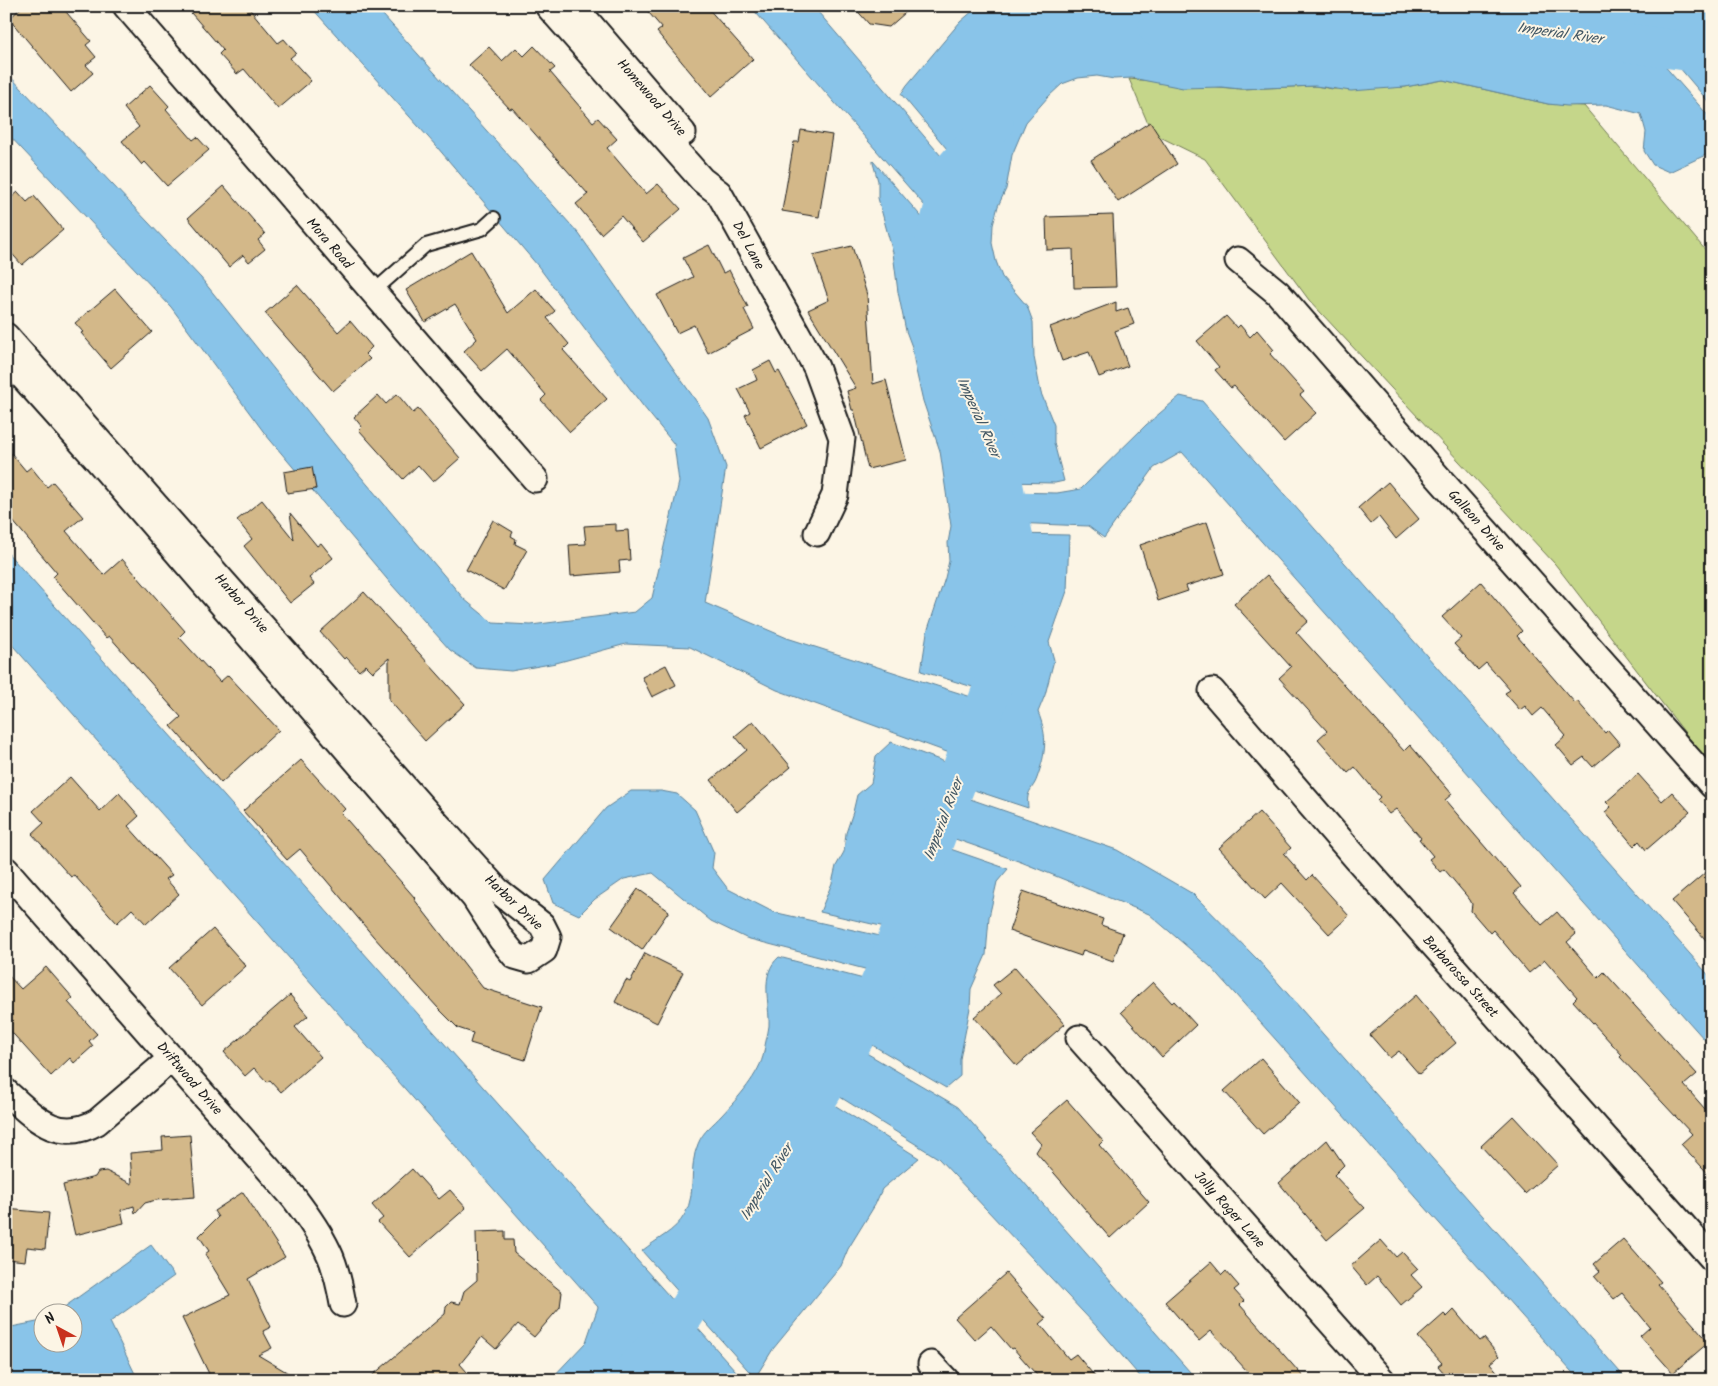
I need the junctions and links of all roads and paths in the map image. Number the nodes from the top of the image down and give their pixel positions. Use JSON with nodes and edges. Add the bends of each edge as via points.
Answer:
{"nodes":[{"id":1,"x":126,"y":6,"type":"edge"},
{"id":2,"x":548,"y":6,"type":"edge"},
{"id":3,"x":574,"y":6,"type":"edge"},
{"id":4,"x":719,"y":193,"type":"junction"},
{"id":5,"x":494,"y":218,"type":"dead end"},
{"id":6,"x":1238,"y":260,"type":"dead end"},
{"id":7,"x":373,"y":292,"type":"junction"},
{"id":8,"x":6,"y":336,"type":"edge"},
{"id":9,"x":6,"y":358,"type":"edge"},
{"id":10,"x":535,"y":479,"type":"dead end"},
{"id":11,"x":817,"y":533,"type":"dead end"},
{"id":12,"x":1212,"y":691,"type":"dead end"},
{"id":13,"x":1712,"y":785,"type":"edge"},
{"id":14,"x":6,"y":870,"type":"edge"},
{"id":15,"x":1079,"y":1038,"type":"dead end"},
{"id":16,"x":172,"y":1058,"type":"junction"},
{"id":17,"x":6,"y":1092,"type":"edge"},
{"id":18,"x":1712,"y":1258,"type":"edge"},
{"id":19,"x":344,"y":1304,"type":"dead end"},
{"id":20,"x":1382,"y":1380,"type":"edge"}],
"edges":[{"from":1,"to":7,"type":"street","name":"Mora Road"},
{"from":2,"to":4,"type":"street","name":"Del Lane","via":[[702,180]]},
{"from":3,"to":4,"type":"street","name":"Homewood Drive","via":[[713,167]]},
{"from":4,"to":11,"type":"street","name":"Del Lane","via":[[816,367],[842,438],[835,495]]},
{"from":5,"to":7,"type":"lane","via":[[482,228],[426,245]]},
{"from":6,"to":13,"type":"street","name":"Galleon Drive","via":[[1278,293]]},
{"from":7,"to":10,"type":"street","name":"Mora Road"},
{"from":8,"to":9,"type":"street","name":"Harbor Drive","via":[[428,815],[497,890],[542,925],[548,937],[544,950],[529,960],[515,956],[474,897]]},
{"from":12,"to":18,"type":"street","name":"Barbarossa Street"},
{"from":14,"to":16,"type":"street","name":"Driftwood Drive"},
{"from":15,"to":20,"type":"street","name":"Jolly Roger Lane"},
{"from":16,"to":17,"type":"street","via":[[98,1122],[73,1131],[40,1122]]},
{"from":16,"to":19,"type":"street","name":"Driftwood Drive","via":[[294,1198],[316,1229],[329,1252]]}]}
